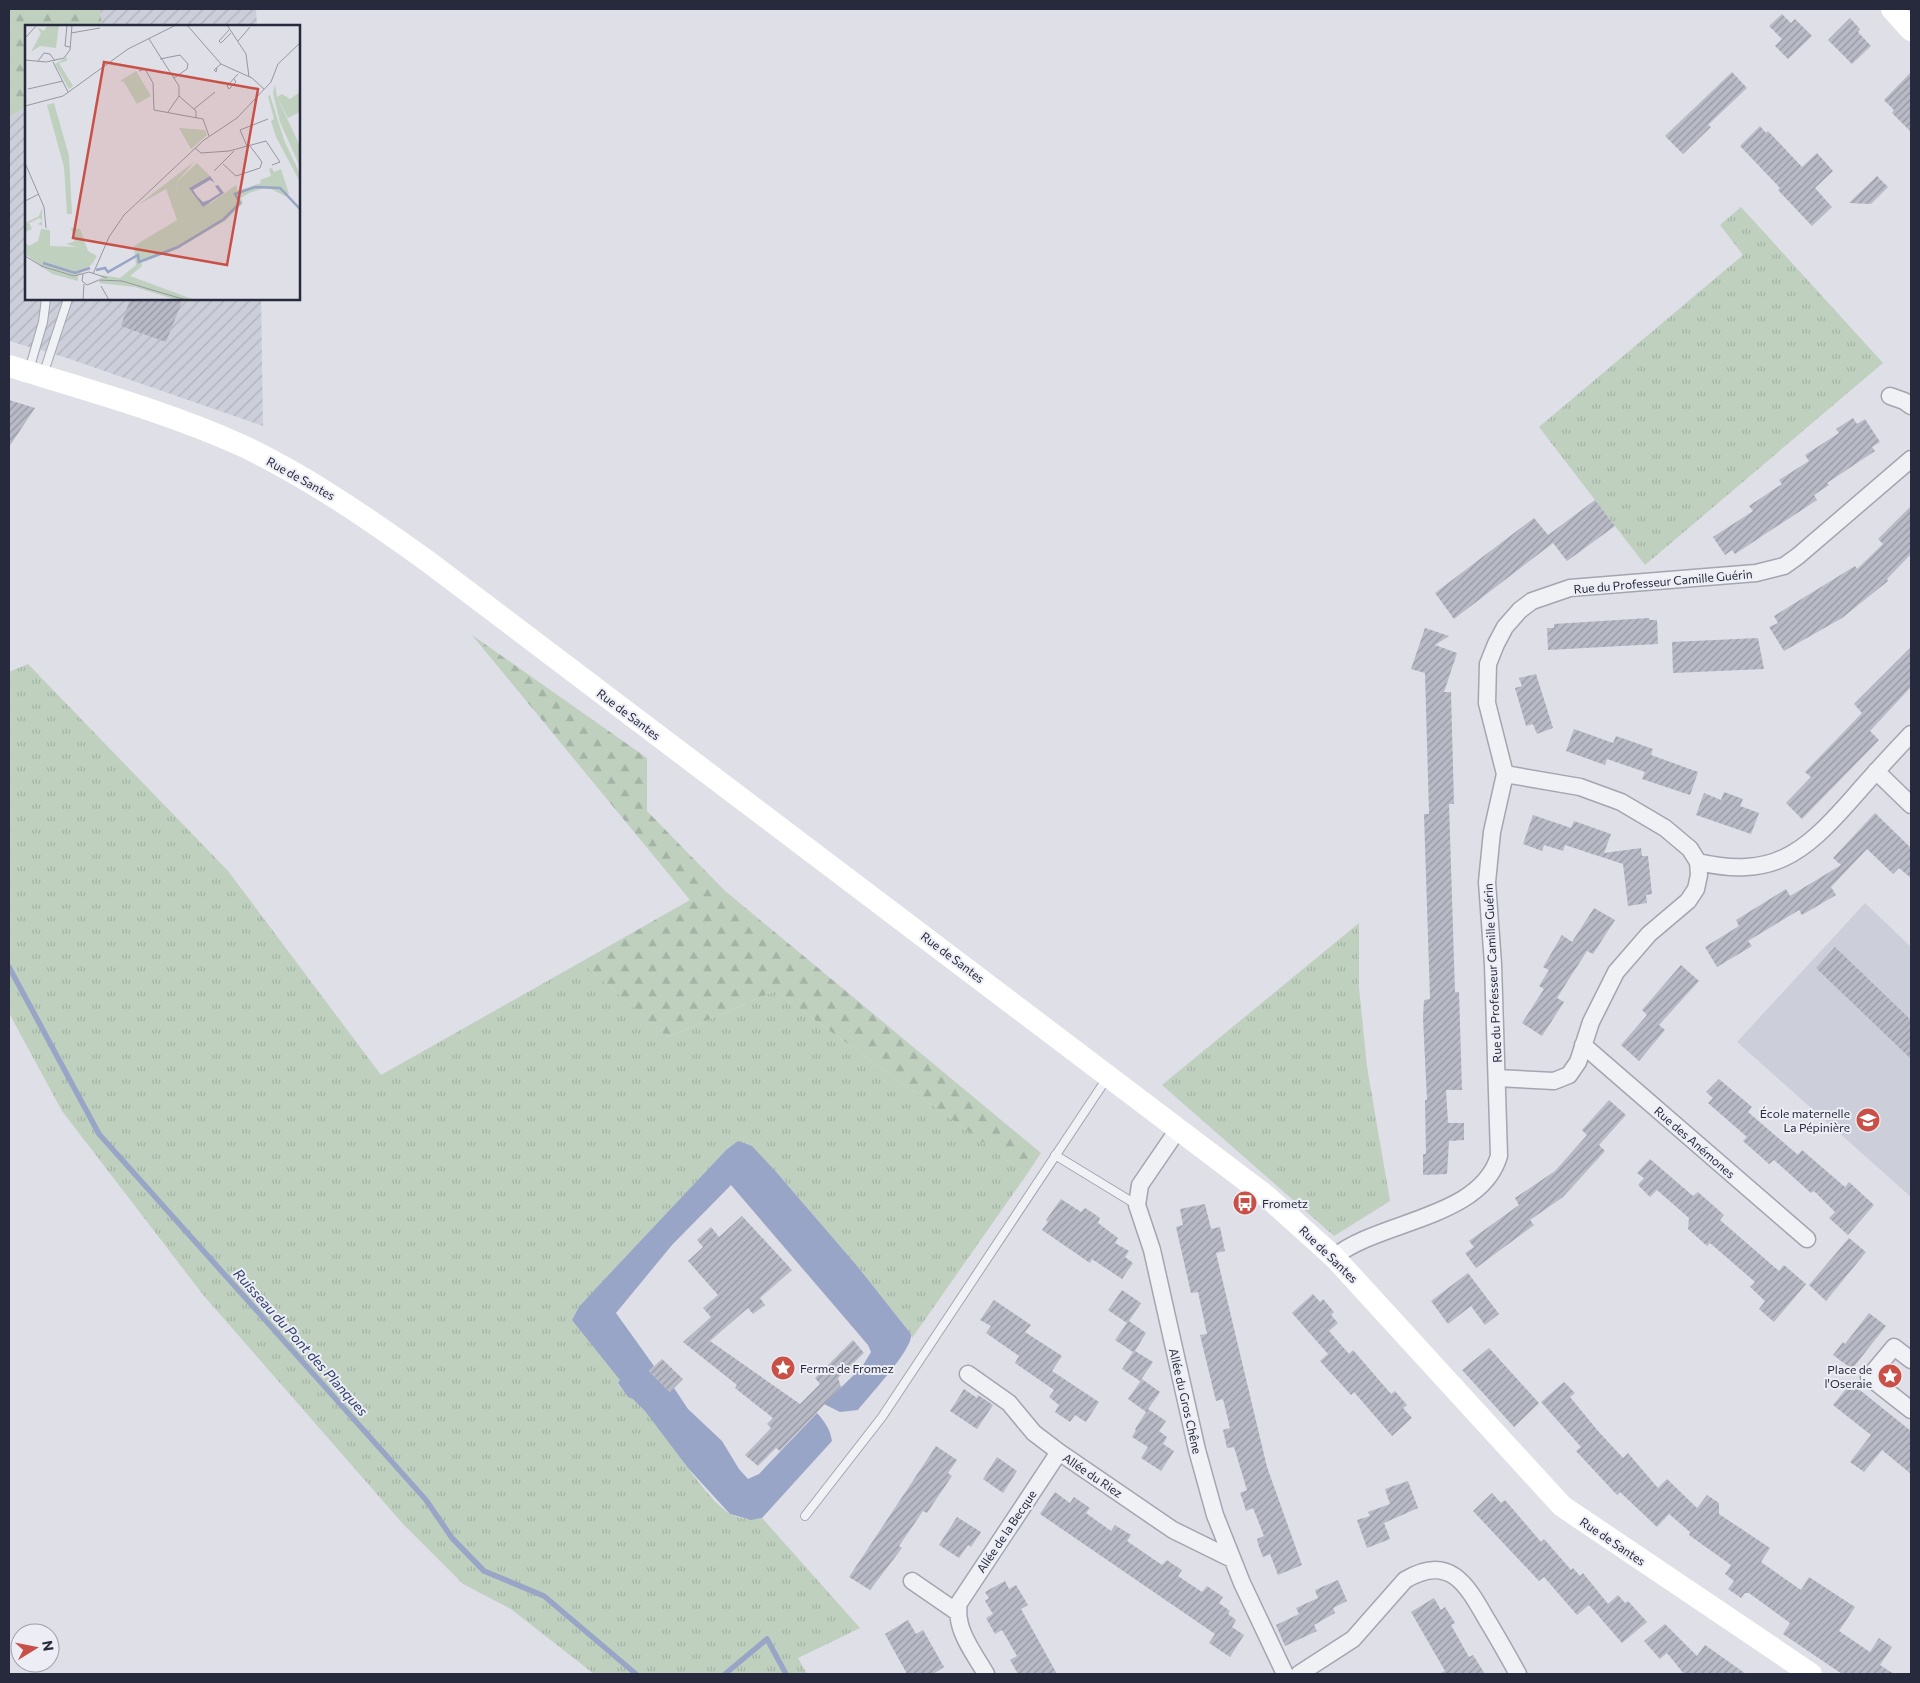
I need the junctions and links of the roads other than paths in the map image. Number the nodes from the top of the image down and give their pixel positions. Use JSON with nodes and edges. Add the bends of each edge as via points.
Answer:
{"nodes":[{"id":1,"x":1892,"y":9,"type":"edge"},
{"id":2,"x":1911,"y":30,"type":"edge"},
{"id":3,"x":46,"y":300,"type":"edge"},
{"id":4,"x":67,"y":300,"type":"edge"},
{"id":5,"x":27,"y":372,"type":"edge"},
{"id":6,"x":1890,"y":396,"type":"dead end"},
{"id":7,"x":1911,"y":406,"type":"edge"},
{"id":8,"x":1911,"y":459,"type":"edge"},
{"id":9,"x":1911,"y":734,"type":"edge"},
{"id":10,"x":1876,"y":771,"type":"junction"},
{"id":11,"x":1504,"y":774,"type":"junction"},
{"id":12,"x":1911,"y":805,"type":"edge"},
{"id":13,"x":1698,"y":862,"type":"junction"},
{"id":14,"x":1583,"y":1045,"type":"junction"},
{"id":15,"x":1109,"y":1075,"type":"junction"},
{"id":16,"x":1497,"y":1078,"type":"junction"},
{"id":17,"x":1179,"y":1128,"type":"junction"},
{"id":18,"x":1056,"y":1155,"type":"junction"},
{"id":19,"x":1137,"y":1205,"type":"junction"},
{"id":20,"x":1807,"y":1239,"type":"dead end"},
{"id":21,"x":1334,"y":1257,"type":"junction"},
{"id":22,"x":1911,"y":1360,"type":"edge"},
{"id":23,"x":968,"y":1374,"type":"dead end"},
{"id":24,"x":1911,"y":1410,"type":"edge"},
{"id":25,"x":1059,"y":1452,"type":"junction"},
{"id":26,"x":805,"y":1516,"type":"dead end"},
{"id":27,"x":1232,"y":1559,"type":"junction"},
{"id":28,"x":912,"y":1581,"type":"dead end"},
{"id":29,"x":957,"y":1612,"type":"junction"},
{"id":30,"x":986,"y":1674,"type":"edge"},
{"id":31,"x":1285,"y":1674,"type":"edge"},
{"id":32,"x":1299,"y":1674,"type":"edge"},
{"id":33,"x":1518,"y":1674,"type":"edge"},
{"id":34,"x":1811,"y":1674,"type":"edge"}],
"edges":[{"from":1,"to":2,"type":"street"},
{"from":3,"to":5,"type":"lane","via":[[43,322]]},
{"from":4,"to":5,"type":"lane"},
{"from":5,"to":15,"type":"street","name":"Rue de Santes","via":[[167,417],[240,445],[356,510]]},
{"from":6,"to":7,"type":"street"},
{"from":8,"to":11,"type":"street","name":"Rue du Professeur Camille Guérin","via":[[1784,566],[1769,571],[1570,588],[1532,601],[1520,610],[1505,627],[1488,664],[1487,702]]},
{"from":9,"to":10,"type":"street"},
{"from":10,"to":12,"type":"street"},
{"from":10,"to":13,"type":"street","via":[[1816,837],[1788,857],[1752,867],[1713,866]]},
{"from":11,"to":13,"type":"street","via":[[1580,787],[1621,802],[1665,828],[1690,849]]},
{"from":11,"to":16,"type":"street","name":"Rue du Professeur Camille Guérin","via":[[1492,832],[1487,882]]},
{"from":13,"to":14,"type":"street","via":[[1699,875],[1694,894],[1649,934],[1616,972]]},
{"from":14,"to":16,"type":"street","via":[[1573,1071],[1559,1080]]},
{"from":14,"to":20,"type":"street","name":"Rue des Anémones"},
{"from":15,"to":17,"type":"street","name":"Rue de Santes"},
{"from":15,"to":18,"type":"lane"},
{"from":16,"to":21,"type":"street","name":"Rue du Professeur Camille Guérin","via":[[1499,1156],[1482,1185],[1421,1220],[1366,1238]]},
{"from":17,"to":19,"type":"street","via":[[1140,1185]]},
{"from":17,"to":21,"type":"street","name":"Rue de Santes","via":[[1278,1206]]},
{"from":18,"to":19,"type":"lane"},
{"from":18,"to":26,"type":"lane","via":[[882,1417]]},
{"from":19,"to":27,"type":"street","name":"Allée du Gros Chêne","via":[[1152,1250],[1199,1457]]},
{"from":21,"to":34,"type":"street","name":"Rue de Santes","via":[[1562,1506]]},
{"from":22,"to":24,"type":"street","via":[[1894,1347],[1869,1377]]},
{"from":23,"to":25,"type":"street","name":"Allée du Riez","via":[[1009,1403],[1034,1433]]},
{"from":25,"to":27,"type":"street","name":"Allée du Riez","via":[[1174,1530]]},
{"from":25,"to":29,"type":"street","name":"Allée de la Becque","via":[[962,1598]]},
{"from":27,"to":31,"type":"street","name":"Allée du Gros Chêne"},
{"from":28,"to":29,"type":"street"},
{"from":29,"to":30,"type":"street","via":[[961,1629]]},
{"from":32,"to":33,"type":"street","via":[[1353,1639],[1405,1580],[1436,1569],[1456,1577],[1472,1595]]}]}
